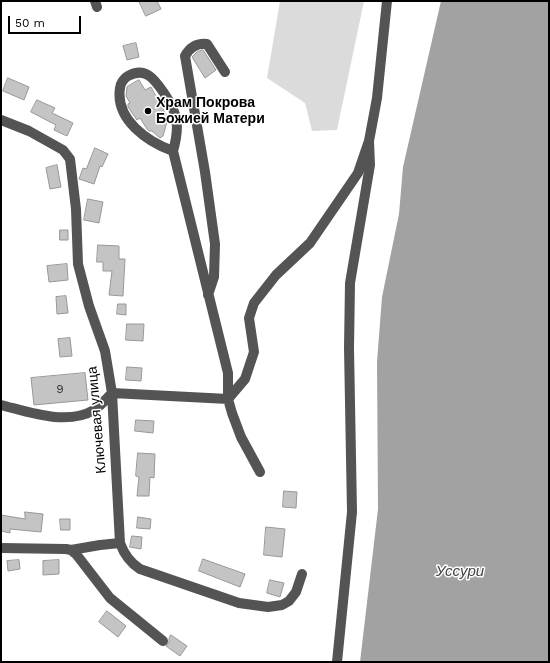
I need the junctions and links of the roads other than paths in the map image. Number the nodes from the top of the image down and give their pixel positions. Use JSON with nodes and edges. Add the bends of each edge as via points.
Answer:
{"nodes":[{"id":1,"x":387,"y":1,"type":"edge"},
{"id":2,"x":225,"y":72,"type":"dead end"},
{"id":3,"x":1,"y":120,"type":"edge"},
{"id":4,"x":369,"y":141,"type":"junction"},
{"id":5,"x":173,"y":151,"type":"junction"},
{"id":6,"x":208,"y":294,"type":"junction"},
{"id":7,"x":112,"y":393,"type":"junction"},
{"id":8,"x":228,"y":399,"type":"junction"},
{"id":9,"x":1,"y":405,"type":"edge"},
{"id":10,"x":260,"y":472,"type":"dead end"},
{"id":11,"x":120,"y":543,"type":"junction"},
{"id":12,"x":1,"y":548,"type":"edge"},
{"id":13,"x":71,"y":550,"type":"junction"},
{"id":14,"x":302,"y":574,"type":"dead end"},
{"id":15,"x":163,"y":641,"type":"dead end"},
{"id":16,"x":337,"y":662,"type":"edge"}],
"edges":[{"from":1,"to":4,"type":"lane","via":[[377,98]]},
{"from":2,"to":6,"type":"lane","via":[[207,44],[200,43],[189,49],[185,56],[215,244],[214,277]]},
{"from":3,"to":7,"type":"lane","name":"Ключевая улица","via":[[29,131],[63,150],[70,159],[76,209],[78,264],[105,351]]},
{"from":4,"to":8,"type":"lane","via":[[358,173],[310,244],[276,275],[254,303],[249,318],[254,352],[245,378]]},
{"from":4,"to":16,"type":"lane","via":[[370,165],[350,283],[352,512]]},
{"from":5,"to":5,"type":"lane","via":[[178,131],[177,119],[166,95],[155,80],[145,73],[134,73],[125,78],[120,87],[124,114],[149,140]]},
{"from":5,"to":6,"type":"lane"},
{"from":6,"to":8,"type":"lane","via":[[228,373]]},
{"from":7,"to":8,"type":"lane"},
{"from":7,"to":9,"type":"lane","via":[[93,411],[70,416],[54,417]]},
{"from":7,"to":11,"type":"lane","name":"Ключевая улица"},
{"from":8,"to":10,"type":"lane","via":[[241,437]]},
{"from":11,"to":13,"type":"lane"},
{"from":11,"to":14,"type":"lane","name":"Ключевая улица","via":[[130,561],[140,569],[238,603],[268,607],[282,605],[296,592]]},
{"from":12,"to":13,"type":"lane"},
{"from":13,"to":15,"type":"lane","via":[[110,598]]}]}
